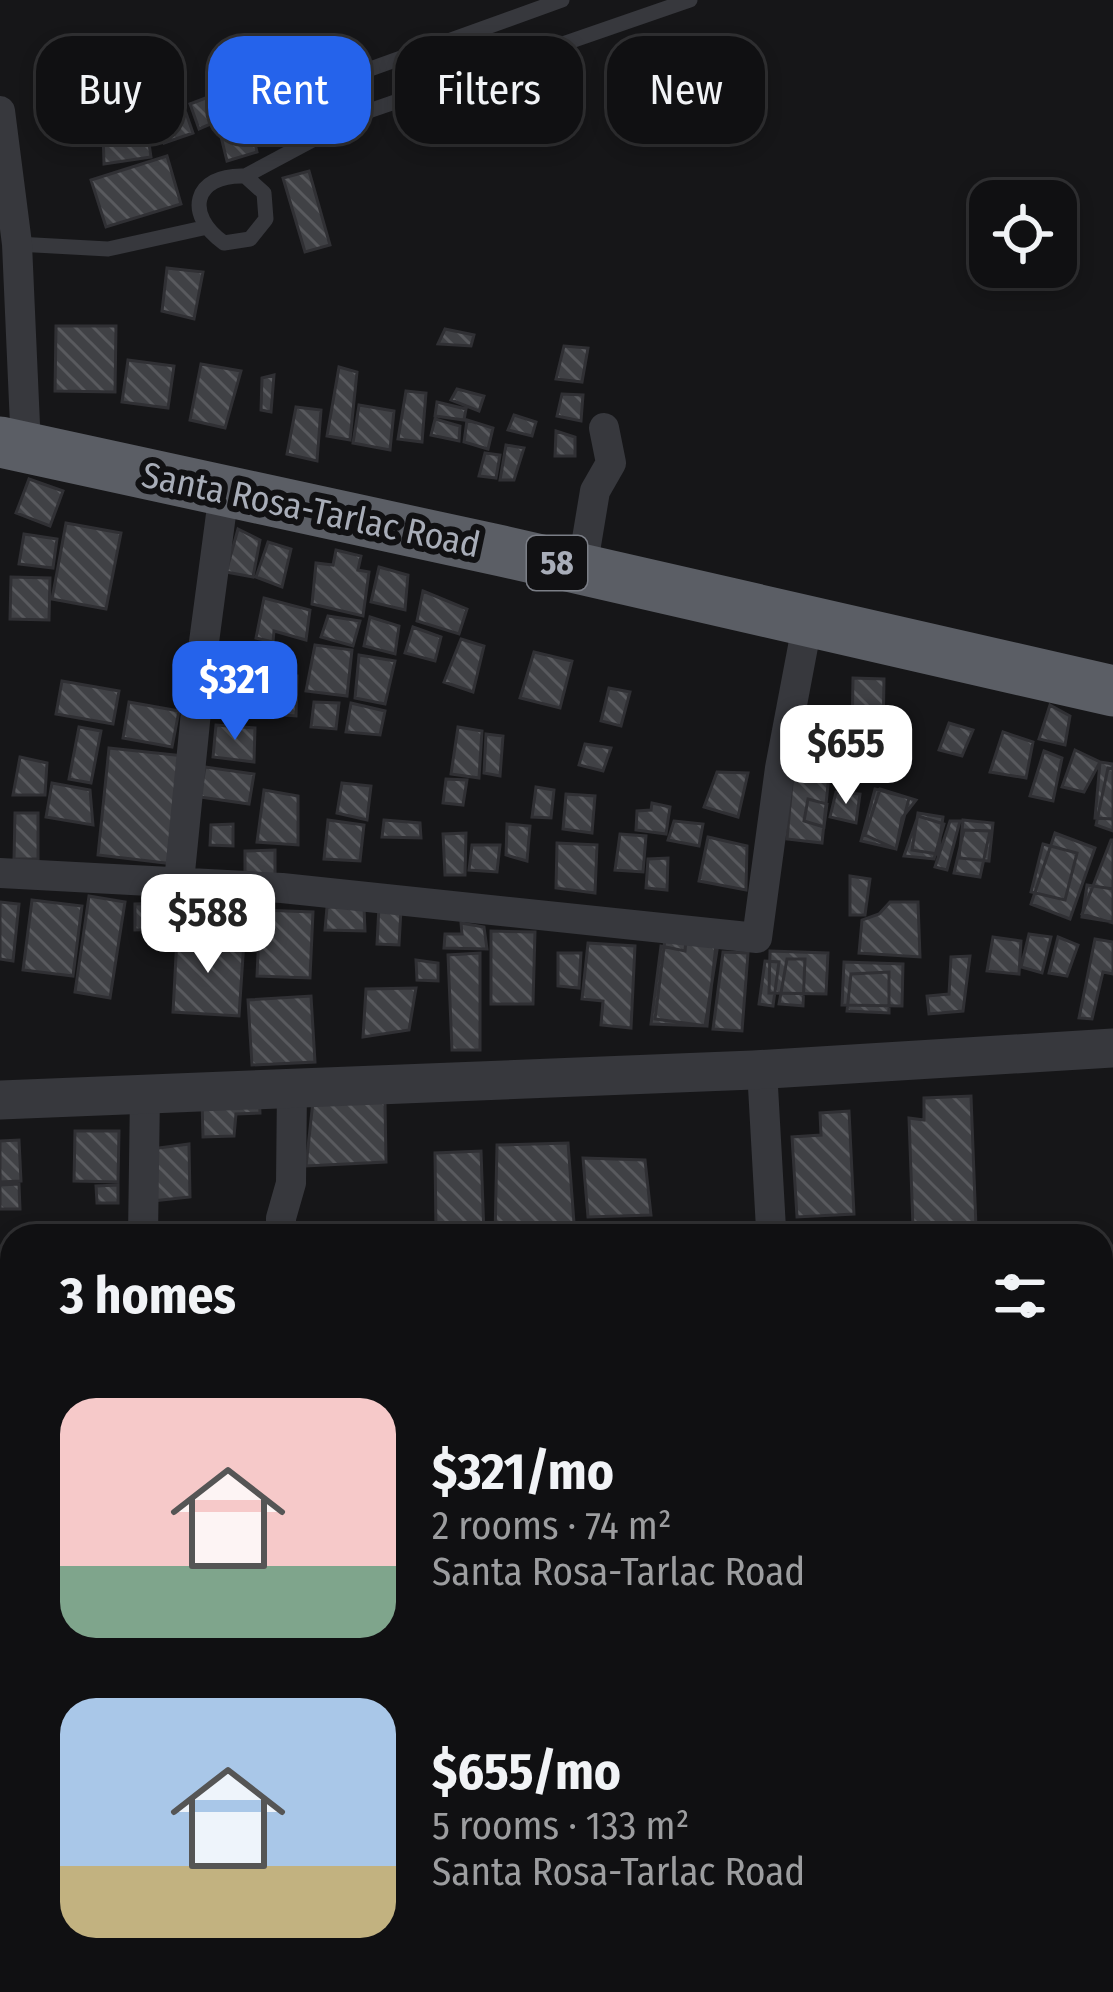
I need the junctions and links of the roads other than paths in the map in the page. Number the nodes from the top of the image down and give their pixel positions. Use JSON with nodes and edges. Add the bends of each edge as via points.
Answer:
{"nodes":[{"id":1,"x":562,"y":0,"type":"edge"},
{"id":2,"x":690,"y":0,"type":"edge"},
{"id":3,"x":371,"y":69,"type":"edge"},
{"id":4,"x":371,"y":110,"type":"edge"},
{"id":5,"x":0,"y":111,"type":"edge"},
{"id":6,"x":305,"y":144,"type":"edge"},
{"id":7,"x":245,"y":176,"type":"junction"},
{"id":8,"x":203,"y":228,"type":"junction"},
{"id":9,"x":17,"y":244,"type":"junction"},
{"id":10,"x":604,"y":428,"type":"dead end"},
{"id":11,"x":13,"y":446,"type":"edge"},
{"id":12,"x":224,"y":492,"type":"junction"},
{"id":13,"x":582,"y":569,"type":"junction"},
{"id":14,"x":808,"y":620,"type":"junction"},
{"id":15,"x":1113,"y":691,"type":"edge"},
{"id":16,"x":0,"y":872,"type":"edge"},
{"id":17,"x":179,"y":882,"type":"junction"},
{"id":18,"x":1113,"y":1048,"type":"edge"},
{"id":19,"x":762,"y":1069,"type":"junction"},
{"id":20,"x":292,"y":1088,"type":"junction"},
{"id":21,"x":145,"y":1092,"type":"junction"},
{"id":22,"x":0,"y":1100,"type":"edge"},
{"id":23,"x":143,"y":1224,"type":"edge"},
{"id":24,"x":281,"y":1224,"type":"edge"},
{"id":25,"x":771,"y":1224,"type":"edge"}],
"edges":[{"from":1,"to":3,"type":"lane"},
{"from":2,"to":4,"type":"lane"},
{"from":5,"to":9,"type":"street"},
{"from":6,"to":7,"type":"lane"},
{"from":7,"to":8,"type":"lane","via":[[223,175],[205,187],[197,208]]},
{"from":7,"to":8,"type":"lane","via":[[264,194],[266,219],[250,239],[224,243]]},
{"from":8,"to":9,"type":"lane","via":[[108,249]]},
{"from":9,"to":11,"type":"street"},
{"from":10,"to":13,"type":"street","via":[[611,463],[596,491]]},
{"from":11,"to":12,"type":"highway","name":"Santa Rosa-Tarlac Road","number":"58"},
{"from":12,"to":13,"type":"highway","name":"Santa Rosa-Tarlac Road","number":"58"},
{"from":12,"to":17,"type":"street"},
{"from":13,"to":14,"type":"highway","name":"Santa Rosa-Tarlac Road","number":"58"},
{"from":14,"to":15,"type":"highway","name":"Santa Rosa-Tarlac Road","number":"58"},
{"from":14,"to":17,"type":"street","via":[[757,938]]},
{"from":16,"to":17,"type":"street"},
{"from":18,"to":19,"type":"street"},
{"from":19,"to":20,"type":"street"},
{"from":19,"to":25,"type":"street"},
{"from":20,"to":21,"type":"street"},
{"from":20,"to":24,"type":"street","via":[[291,1183]]},
{"from":21,"to":22,"type":"street"},
{"from":21,"to":23,"type":"street"}]}
